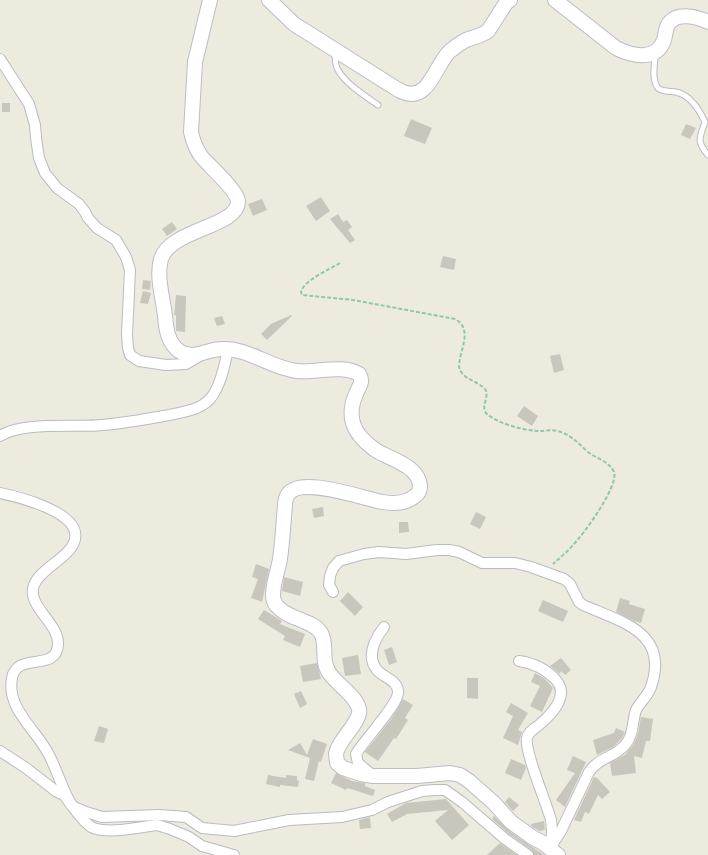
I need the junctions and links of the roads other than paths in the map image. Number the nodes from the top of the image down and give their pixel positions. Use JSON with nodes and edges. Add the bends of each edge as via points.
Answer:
{"nodes":[{"id":1,"x":210,"y":0,"type":"edge"},
{"id":2,"x":269,"y":0,"type":"edge"},
{"id":3,"x":510,"y":0,"type":"edge"},
{"id":4,"x":555,"y":0,"type":"edge"},
{"id":5,"x":708,"y":22,"type":"edge"},
{"id":6,"x":335,"y":51,"type":"junction"},
{"id":7,"x":655,"y":52,"type":"junction"},
{"id":8,"x":0,"y":59,"type":"edge"},
{"id":9,"x":378,"y":105,"type":"dead end"},
{"id":10,"x":708,"y":155,"type":"edge"},
{"id":11,"x":228,"y":349,"type":"junction"},
{"id":12,"x":201,"y":355,"type":"junction"},
{"id":13,"x":0,"y":436,"type":"edge"},
{"id":14,"x":0,"y":493,"type":"edge"},
{"id":15,"x":333,"y":592,"type":"dead end"},
{"id":16,"x":384,"y":627,"type":"dead end"},
{"id":17,"x":518,"y":661,"type":"dead end"},
{"id":18,"x":0,"y":751,"type":"edge"},
{"id":19,"x":373,"y":776,"type":"junction"},
{"id":20,"x":72,"y":806,"type":"junction"},
{"id":21,"x":554,"y":852,"type":"edge"},
{"id":22,"x":234,"y":855,"type":"edge"},
{"id":23,"x":528,"y":855,"type":"edge"}],
"edges":[{"from":1,"to":12,"type":"street","via":[[195,62],[191,132],[198,151],[238,200],[231,214],[176,240],[167,248],[160,267],[166,325],[173,347],[181,353]]},
{"from":2,"to":6,"type":"street","via":[[294,24]]},
{"from":3,"to":6,"type":"street","via":[[506,2],[488,31],[455,46],[443,58],[427,86],[412,93],[389,84]]},
{"from":4,"to":7,"type":"street","via":[[616,48],[638,56]]},
{"from":5,"to":7,"type":"street","via":[[689,17],[674,19],[668,23],[665,39]]},
{"from":6,"to":9,"type":"lane","via":[[338,70],[354,87]]},
{"from":7,"to":10,"type":"lane","via":[[654,77],[658,88],[682,94],[697,108],[705,122],[699,137],[701,147]]},
{"from":8,"to":12,"type":"street","via":[[29,104],[35,125],[39,158],[45,173],[57,188],[79,204],[92,223],[116,240],[126,257],[130,270],[127,334],[130,355],[139,361],[166,365],[186,364]]},
{"from":11,"to":12,"type":"street","via":[[208,351]]},
{"from":11,"to":13,"type":"street","via":[[224,368],[214,392],[209,400],[196,409],[128,423],[20,428]]},
{"from":11,"to":19,"type":"street","via":[[247,353],[284,369],[309,372],[349,370],[359,374],[362,379],[361,385],[356,393],[352,414],[353,424],[358,433],[375,449],[405,465],[420,483],[418,494],[399,503],[370,500],[307,486],[292,489],[285,502],[274,601],[284,613],[320,632],[325,665],[360,710],[338,747],[337,763],[343,768]]},
{"from":14,"to":20,"type":"street","via":[[45,506],[68,521],[75,532],[72,546],[59,561],[42,574],[33,590],[35,601],[58,639],[56,652],[45,661],[22,664],[12,677],[13,695],[18,710],[49,754]]},
{"from":15,"to":21,"type":"street","via":[[329,585],[330,576],[340,561],[379,552],[406,554],[449,550],[482,563],[515,563],[564,579],[583,605],[640,632],[654,653],[654,676],[651,687],[636,711],[627,743],[622,749],[594,765],[589,772],[561,831]]},
{"from":16,"to":19,"type":"street","via":[[372,646],[372,654],[379,672],[397,687],[398,692],[393,703],[356,754],[358,763]]},
{"from":17,"to":21,"type":"street","via":[[536,665],[547,672],[558,682],[562,692],[558,706],[529,733],[526,739],[530,759],[551,820]]},
{"from":18,"to":20,"type":"street","via":[[64,795]]},
{"from":19,"to":21,"type":"street","via":[[445,773],[460,775],[489,798],[511,822]]},
{"from":20,"to":22,"type":"street","via":[[85,822],[94,828],[114,830],[157,825],[184,835],[202,846]]},
{"from":20,"to":23,"type":"street","via":[[102,817],[186,817],[202,828],[234,831],[289,820],[342,817],[372,810],[422,791],[445,790]]}]}
